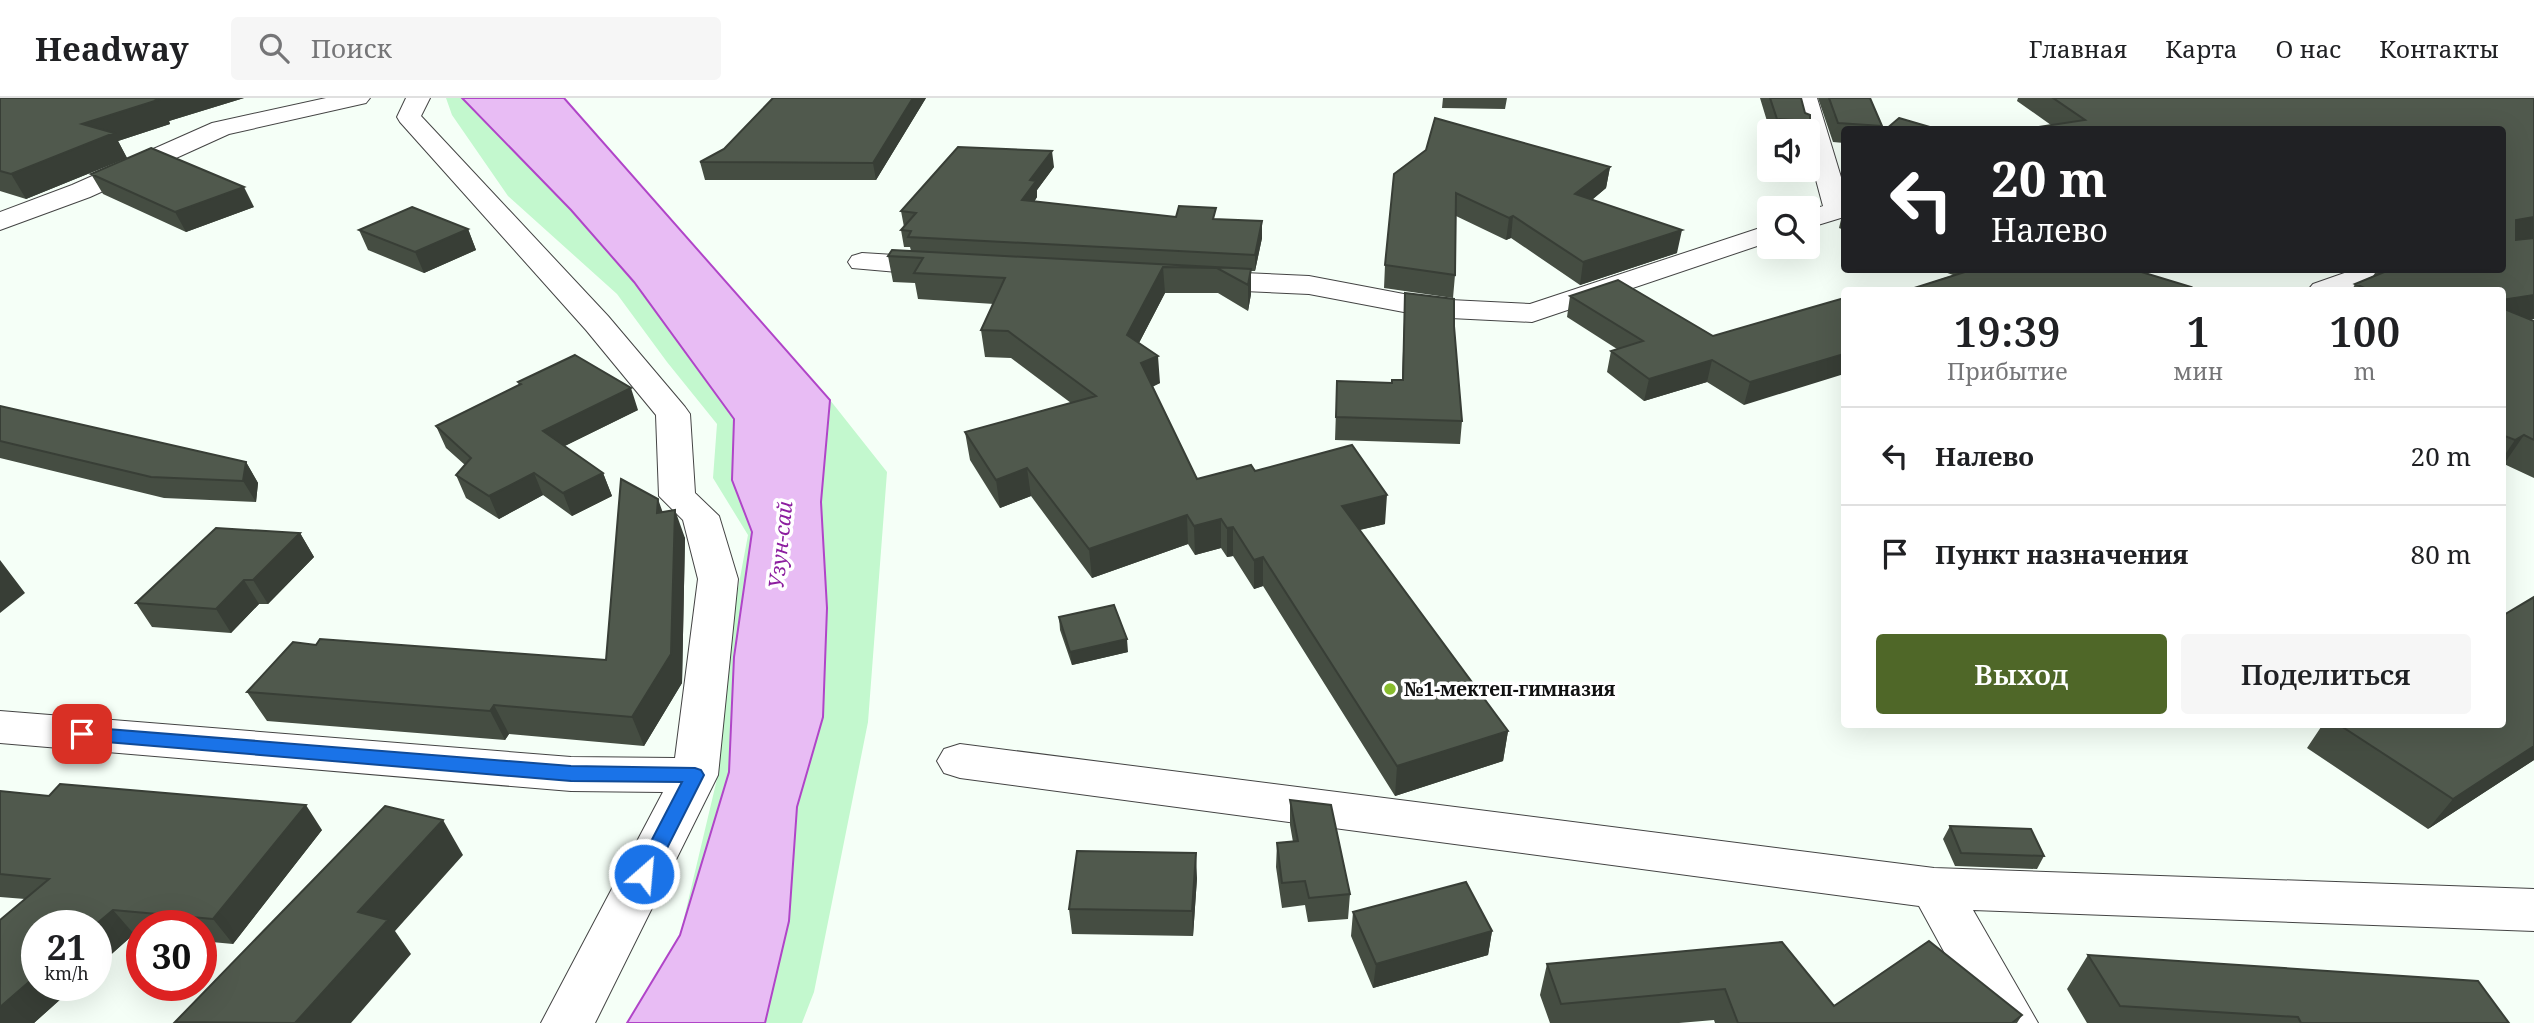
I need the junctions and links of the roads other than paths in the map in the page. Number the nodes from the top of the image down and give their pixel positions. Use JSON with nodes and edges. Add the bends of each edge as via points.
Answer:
{"nodes":[{"id":1,"x":358,"y":98,"type":"edge"},
{"id":2,"x":418,"y":98,"type":"edge"},
{"id":3,"x":1805,"y":98,"type":"edge"},
{"id":4,"x":1820,"y":216,"type":"edge"},
{"id":5,"x":0,"y":222,"type":"edge"},
{"id":6,"x":1757,"y":237,"type":"edge"},
{"id":7,"x":862,"y":262,"type":"dead end"},
{"id":8,"x":970,"y":269,"type":"edge"},
{"id":9,"x":2384,"y":273,"type":"edge"},
{"id":10,"x":1173,"y":280,"type":"edge"},
{"id":11,"x":2331,"y":287,"type":"edge"},
{"id":12,"x":0,"y":727,"type":"edge"},
{"id":13,"x":960,"y":761,"type":"dead end"},
{"id":14,"x":695,"y":775,"type":"junction"},
{"id":15,"x":1934,"y":888,"type":"junction"},
{"id":16,"x":2534,"y":910,"type":"edge"},
{"id":17,"x":568,"y":1023,"type":"edge"},
{"id":18,"x":2011,"y":1023,"type":"edge"}],
"edges":[{"from":1,"to":5,"type":"street","via":[[221,128]]},
{"from":2,"to":14,"type":"street","via":[[409,117],[673,414],[677,496],[700,516],[718,579]]},
{"from":3,"to":4,"type":"street","via":[[1838,210]]},
{"from":6,"to":10,"type":"street","via":[[1532,313],[1430,309],[1309,285]]},
{"from":7,"to":8,"type":"street"},
{"from":9,"to":11,"type":"street"},
{"from":12,"to":14,"type":"street","via":[[571,774]]},
{"from":13,"to":15,"type":"street"},
{"from":14,"to":17,"type":"street"},
{"from":15,"to":16,"type":"street"},
{"from":15,"to":18,"type":"street"}]}
